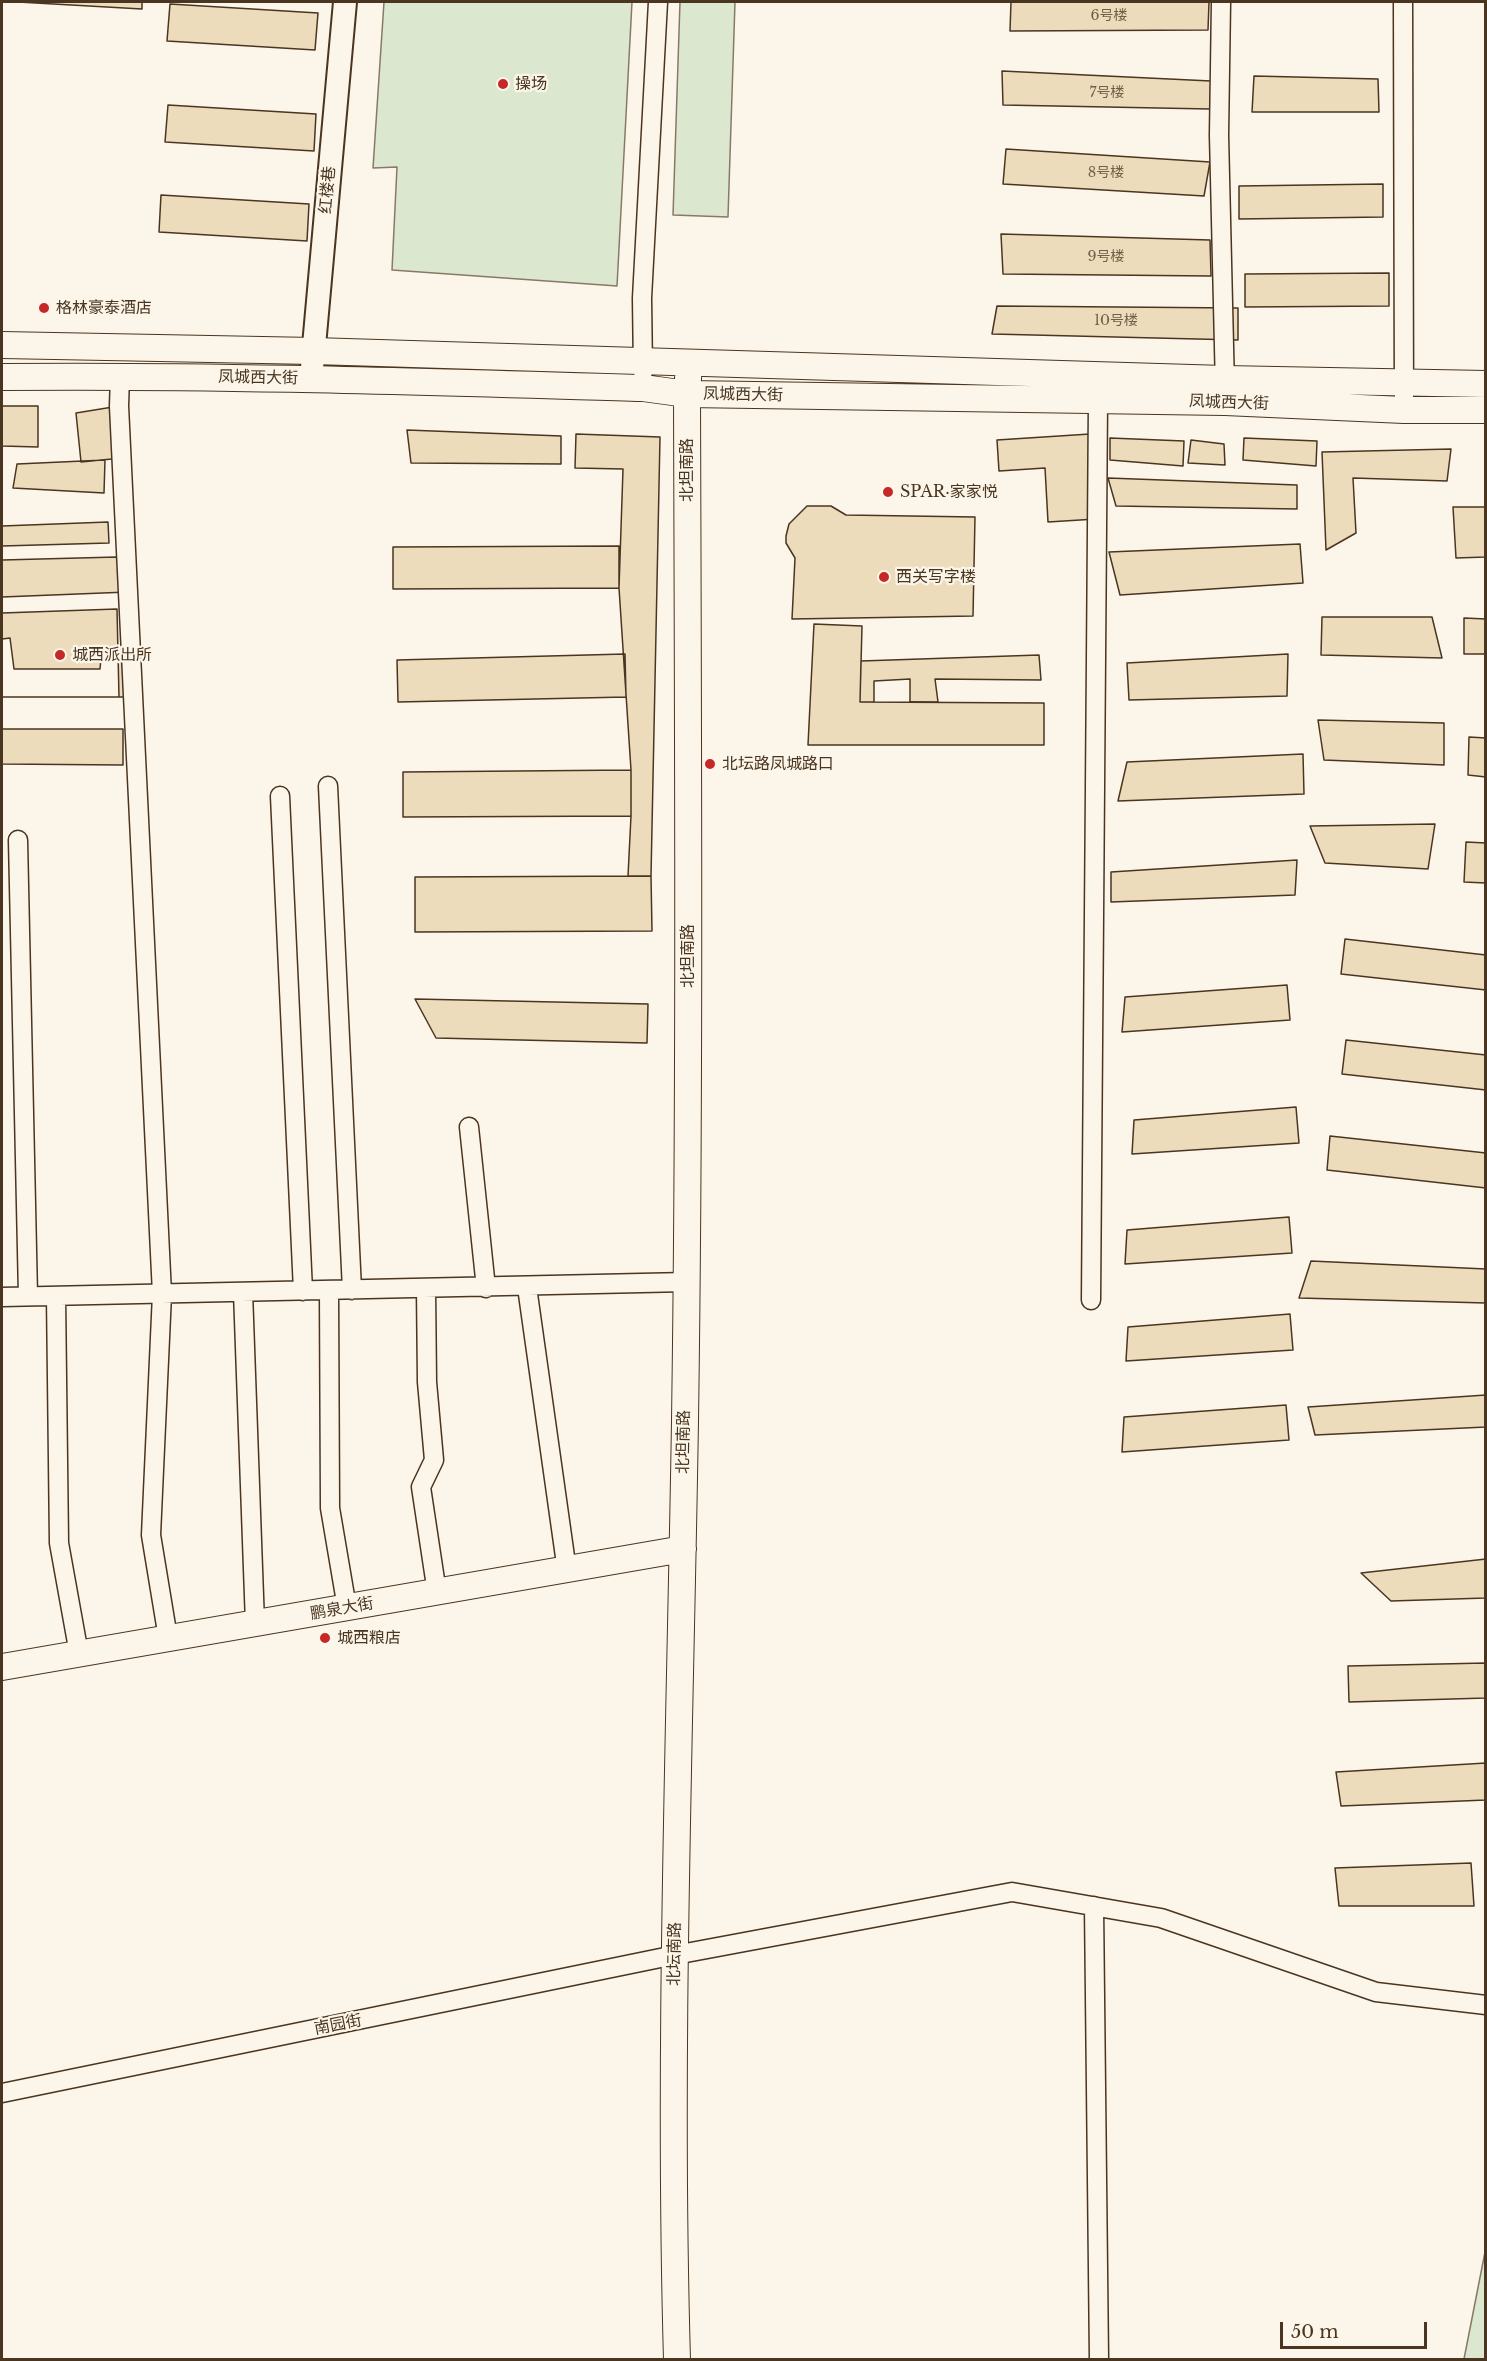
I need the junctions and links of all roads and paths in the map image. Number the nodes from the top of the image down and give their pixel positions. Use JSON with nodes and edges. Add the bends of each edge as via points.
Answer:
{"nodes":[{"id":1,"x":345,"y":2,"type":"edge"},
{"id":2,"x":658,"y":2,"type":"edge"},
{"id":3,"x":1221,"y":2,"type":"edge"},
{"id":4,"x":1403,"y":2,"type":"edge"},
{"id":5,"x":2,"y":345,"type":"edge"},
{"id":6,"x":314,"y":351,"type":"junction"},
{"id":7,"x":643,"y":361,"type":"junction"},
{"id":8,"x":689,"y":363,"type":"junction"},
{"id":9,"x":120,"y":376,"type":"junction"},
{"id":10,"x":2,"y":377,"type":"edge"},
{"id":11,"x":311,"y":379,"type":"junction"},
{"id":12,"x":1403,"y":383,"type":"junction"},
{"id":13,"x":1485,"y":384,"type":"edge"},
{"id":14,"x":643,"y":388,"type":"junction"},
{"id":15,"x":1225,"y":391,"type":"junction"},
{"id":16,"x":687,"y":394,"type":"junction"},
{"id":17,"x":1098,"y":400,"type":"junction"},
{"id":18,"x":1404,"y":410,"type":"junction"},
{"id":19,"x":1485,"y":410,"type":"edge"},
{"id":20,"x":328,"y":786,"type":"dead end"},
{"id":21,"x":280,"y":796,"type":"dead end"},
{"id":22,"x":18,"y":840,"type":"dead end"},
{"id":23,"x":469,"y":1127,"type":"dead end"},
{"id":24,"x":687,"y":1282,"type":"junction"},
{"id":25,"x":527,"y":1287,"type":"junction"},
{"id":26,"x":486,"y":1288,"type":"junction"},
{"id":27,"x":426,"y":1289,"type":"junction"},
{"id":28,"x":352,"y":1290,"type":"junction"},
{"id":29,"x":303,"y":1291,"type":"junction"},
{"id":30,"x":329,"y":1291,"type":"junction"},
{"id":31,"x":243,"y":1292,"type":"junction"},
{"id":32,"x":162,"y":1294,"type":"junction"},
{"id":33,"x":28,"y":1296,"type":"junction"},
{"id":34,"x":56,"y":1296,"type":"junction"},
{"id":35,"x":2,"y":1297,"type":"edge"},
{"id":36,"x":1090,"y":1300,"type":"dead end"},
{"id":37,"x":683,"y":1550,"type":"junction"},
{"id":38,"x":567,"y":1571,"type":"junction"},
{"id":39,"x":437,"y":1593,"type":"junction"},
{"id":40,"x":347,"y":1608,"type":"junction"},
{"id":41,"x":255,"y":1624,"type":"junction"},
{"id":42,"x":168,"y":1638,"type":"junction"},
{"id":43,"x":80,"y":1653,"type":"junction"},
{"id":44,"x":2,"y":1667,"type":"edge"},
{"id":45,"x":1094,"y":1906,"type":"junction"},
{"id":46,"x":675,"y":1955,"type":"junction"},
{"id":47,"x":1485,"y":2005,"type":"edge"},
{"id":48,"x":2,"y":2092,"type":"edge"},
{"id":49,"x":677,"y":2360,"type":"edge"},
{"id":50,"x":1099,"y":2360,"type":"edge"}],
"edges":[{"from":1,"to":6,"type":"street","name":"红楼巷"},
{"from":2,"to":7,"type":"street","via":[[642,298]]},
{"from":3,"to":15,"type":"street","via":[[1219,135]]},
{"from":4,"to":12,"type":"street"},
{"from":5,"to":6,"type":"main road","name":"凤城西大街"},
{"from":6,"to":7,"type":"main road","name":"凤城西大街"},
{"from":6,"to":11,"type":"street","name":"红楼巷"},
{"from":7,"to":8,"type":"main road","name":"凤城西大街"},
{"from":7,"to":14,"type":"street"},
{"from":8,"to":15,"type":"main road","name":"凤城西大街"},
{"from":8,"to":16,"type":"main road","name":"北坦南路"},
{"from":9,"to":10,"type":"main road","name":"凤城西大街"},
{"from":9,"to":11,"type":"main road","name":"凤城西大街"},
{"from":9,"to":32,"type":"street"},
{"from":11,"to":14,"type":"main road","name":"凤城西大街"},
{"from":12,"to":13,"type":"main road","name":"凤城西大街"},
{"from":12,"to":15,"type":"main road","name":"凤城西大街"},
{"from":12,"to":18,"type":"street"},
{"from":14,"to":16,"type":"main road","name":"凤城西大街"},
{"from":15,"to":17,"type":"main road","name":"凤城西大街"},
{"from":15,"to":18,"type":"main road","name":"凤城西大街"},
{"from":16,"to":17,"type":"main road","name":"凤城西大街"},
{"from":16,"to":24,"type":"main road","name":"北坦南路"},
{"from":17,"to":36,"type":"street"},
{"from":18,"to":19,"type":"main road","name":"凤城西大街"},
{"from":20,"to":28,"type":"street"},
{"from":21,"to":29,"type":"street"},
{"from":22,"to":33,"type":"street"},
{"from":23,"to":26,"type":"street"},
{"from":24,"to":25,"type":"street"},
{"from":24,"to":37,"type":"main road","name":"北坦南路"},
{"from":25,"to":26,"type":"street"},
{"from":25,"to":38,"type":"street"},
{"from":26,"to":27,"type":"street"},
{"from":27,"to":28,"type":"street"},
{"from":27,"to":39,"type":"street","via":[[427,1382],[434,1460],[421,1487]]},
{"from":28,"to":30,"type":"street"},
{"from":29,"to":30,"type":"street"},
{"from":29,"to":31,"type":"street"},
{"from":30,"to":40,"type":"street","via":[[330,1508]]},
{"from":31,"to":32,"type":"street"},
{"from":31,"to":41,"type":"street"},
{"from":32,"to":34,"type":"street"},
{"from":32,"to":42,"type":"street","via":[[151,1535]]},
{"from":33,"to":34,"type":"street"},
{"from":33,"to":35,"type":"street"},
{"from":34,"to":43,"type":"street","via":[[59,1543]]},
{"from":37,"to":38,"type":"main road","name":"鹏泉大街"},
{"from":37,"to":46,"type":"main road","name":"北坛南路"},
{"from":38,"to":39,"type":"main road","name":"鹏泉大街"},
{"from":39,"to":40,"type":"main road","name":"鹏泉大街"},
{"from":40,"to":41,"type":"main road","name":"鹏泉大街"},
{"from":41,"to":42,"type":"main road","name":"鹏泉大街"},
{"from":42,"to":43,"type":"main road","name":"鹏泉大街"},
{"from":43,"to":44,"type":"main road","name":"鹏泉大街"},
{"from":45,"to":46,"type":"street","name":"南园街","via":[[1012,1892]]},
{"from":45,"to":47,"type":"street","name":"南园街","via":[[1161,1918],[1376,1992]]},
{"from":45,"to":50,"type":"street"},
{"from":46,"to":48,"type":"street","name":"南园街"},
{"from":46,"to":49,"type":"main road","name":"北坛南路"}]}
